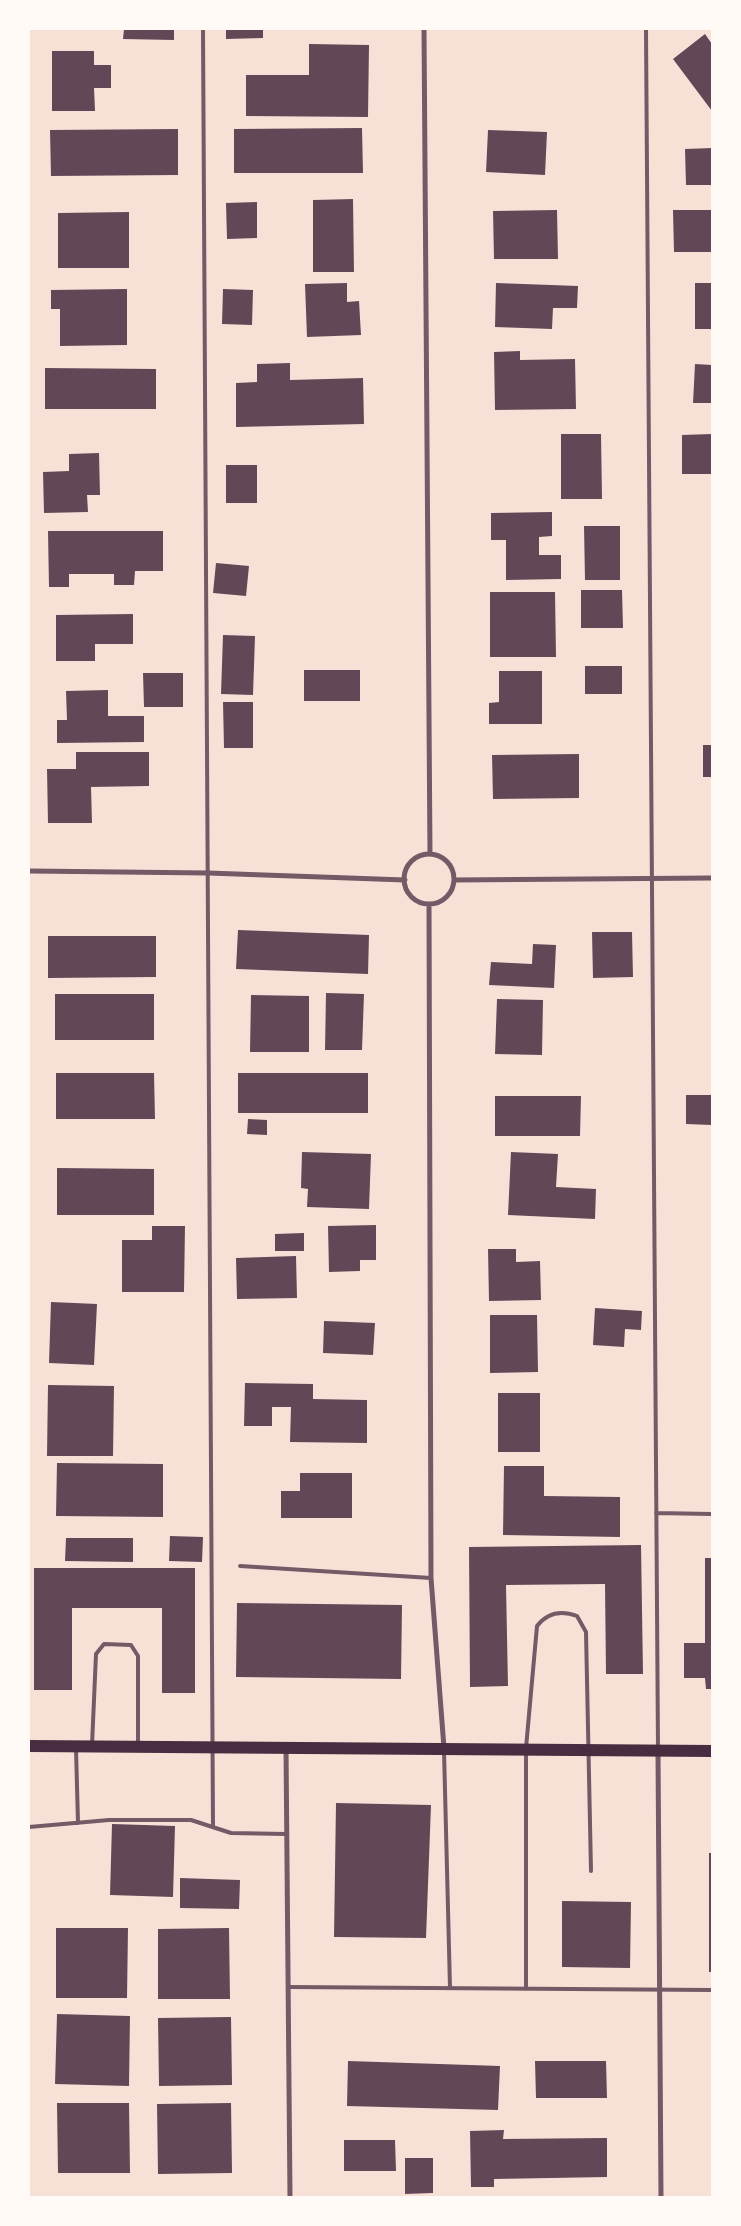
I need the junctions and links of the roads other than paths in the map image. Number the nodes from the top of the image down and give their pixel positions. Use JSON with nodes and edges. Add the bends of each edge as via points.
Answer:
{"nodes":[{"id":1,"x":203,"y":29,"type":"edge"},
{"id":2,"x":424,"y":29,"type":"edge"},
{"id":3,"x":646,"y":29,"type":"edge"},
{"id":4,"x":430,"y":854,"type":"junction"},
{"id":5,"x":29,"y":871,"type":"edge"},
{"id":6,"x":208,"y":873,"type":"junction"},
{"id":7,"x":651,"y":877,"type":"junction"},
{"id":8,"x":712,"y":878,"type":"edge"},
{"id":9,"x":405,"y":880,"type":"junction"},
{"id":10,"x":454,"y":880,"type":"junction"},
{"id":11,"x":429,"y":904,"type":"junction"},
{"id":12,"x":656,"y":1514,"type":"junction"},
{"id":13,"x":712,"y":1514,"type":"edge"},
{"id":14,"x":240,"y":1566,"type":"dead end"},
{"id":15,"x":431,"y":1578,"type":"junction"},
{"id":16,"x":29,"y":1746,"type":"edge"},
{"id":17,"x":76,"y":1746,"type":"junction"},
{"id":18,"x":92,"y":1746,"type":"junction"},
{"id":19,"x":138,"y":1747,"type":"junction"},
{"id":20,"x":214,"y":1747,"type":"junction"},
{"id":21,"x":286,"y":1747,"type":"junction"},
{"id":22,"x":444,"y":1748,"type":"junction"},
{"id":23,"x":526,"y":1748,"type":"junction"},
{"id":24,"x":590,"y":1750,"type":"junction"},
{"id":25,"x":658,"y":1750,"type":"junction"},
{"id":26,"x":712,"y":1751,"type":"edge"},
{"id":27,"x":78,"y":1823,"type":"junction"},
{"id":28,"x":213,"y":1827,"type":"junction"},
{"id":29,"x":29,"y":1828,"type":"edge"},
{"id":30,"x":286,"y":1834,"type":"junction"},
{"id":31,"x":592,"y":1871,"type":"dead end"},
{"id":32,"x":288,"y":1987,"type":"junction"},
{"id":33,"x":450,"y":1988,"type":"junction"},
{"id":34,"x":526,"y":1989,"type":"junction"},
{"id":35,"x":660,"y":1990,"type":"junction"},
{"id":36,"x":712,"y":1990,"type":"edge"},
{"id":37,"x":290,"y":2197,"type":"edge"},
{"id":38,"x":661,"y":2197,"type":"edge"}],
"edges":[{"from":1,"to":6,"type":"lane"},
{"from":2,"to":4,"type":"street"},
{"from":3,"to":7,"type":"lane"},
{"from":4,"to":9,"type":"street","via":[[412,861]]},
{"from":4,"to":10,"type":"street","via":[[450,864]]},
{"from":5,"to":6,"type":"street"},
{"from":6,"to":9,"type":"street"},
{"from":6,"to":20,"type":"lane"},
{"from":7,"to":8,"type":"street"},
{"from":7,"to":10,"type":"street"},
{"from":7,"to":12,"type":"lane"},
{"from":9,"to":11,"type":"street","via":[[413,898]]},
{"from":10,"to":11,"type":"street","via":[[448,896]]},
{"from":11,"to":15,"type":"street"},
{"from":12,"to":13,"type":"lane"},
{"from":12,"to":25,"type":"lane"},
{"from":14,"to":15,"type":"lane"},
{"from":15,"to":22,"type":"street"},
{"from":16,"to":17,"type":"main road"},
{"from":17,"to":18,"type":"main road"},
{"from":17,"to":27,"type":"lane"},
{"from":18,"to":19,"type":"main road"},
{"from":18,"to":19,"type":"lane","via":[[96,1654],[104,1644],[131,1645],[138,1656]]},
{"from":19,"to":20,"type":"main road"},
{"from":20,"to":21,"type":"main road"},
{"from":20,"to":28,"type":"lane"},
{"from":21,"to":22,"type":"main road"},
{"from":21,"to":30,"type":"street"},
{"from":22,"to":23,"type":"main road"},
{"from":22,"to":33,"type":"lane"},
{"from":23,"to":24,"type":"main road"},
{"from":23,"to":24,"type":"lane","via":[[537,1626],[551,1614],[569,1613],[577,1616],[586,1632]]},
{"from":23,"to":34,"type":"lane"},
{"from":24,"to":25,"type":"main road"},
{"from":24,"to":31,"type":"lane"},
{"from":25,"to":26,"type":"main road"},
{"from":25,"to":35,"type":"street"},
{"from":27,"to":28,"type":"lane","via":[[191,1820]]},
{"from":27,"to":29,"type":"lane"},
{"from":28,"to":30,"type":"lane","via":[[231,1834]]},
{"from":30,"to":32,"type":"street"},
{"from":32,"to":33,"type":"lane"},
{"from":32,"to":37,"type":"street"},
{"from":33,"to":34,"type":"lane"},
{"from":34,"to":35,"type":"lane"},
{"from":35,"to":36,"type":"lane"},
{"from":35,"to":38,"type":"street"}]}
